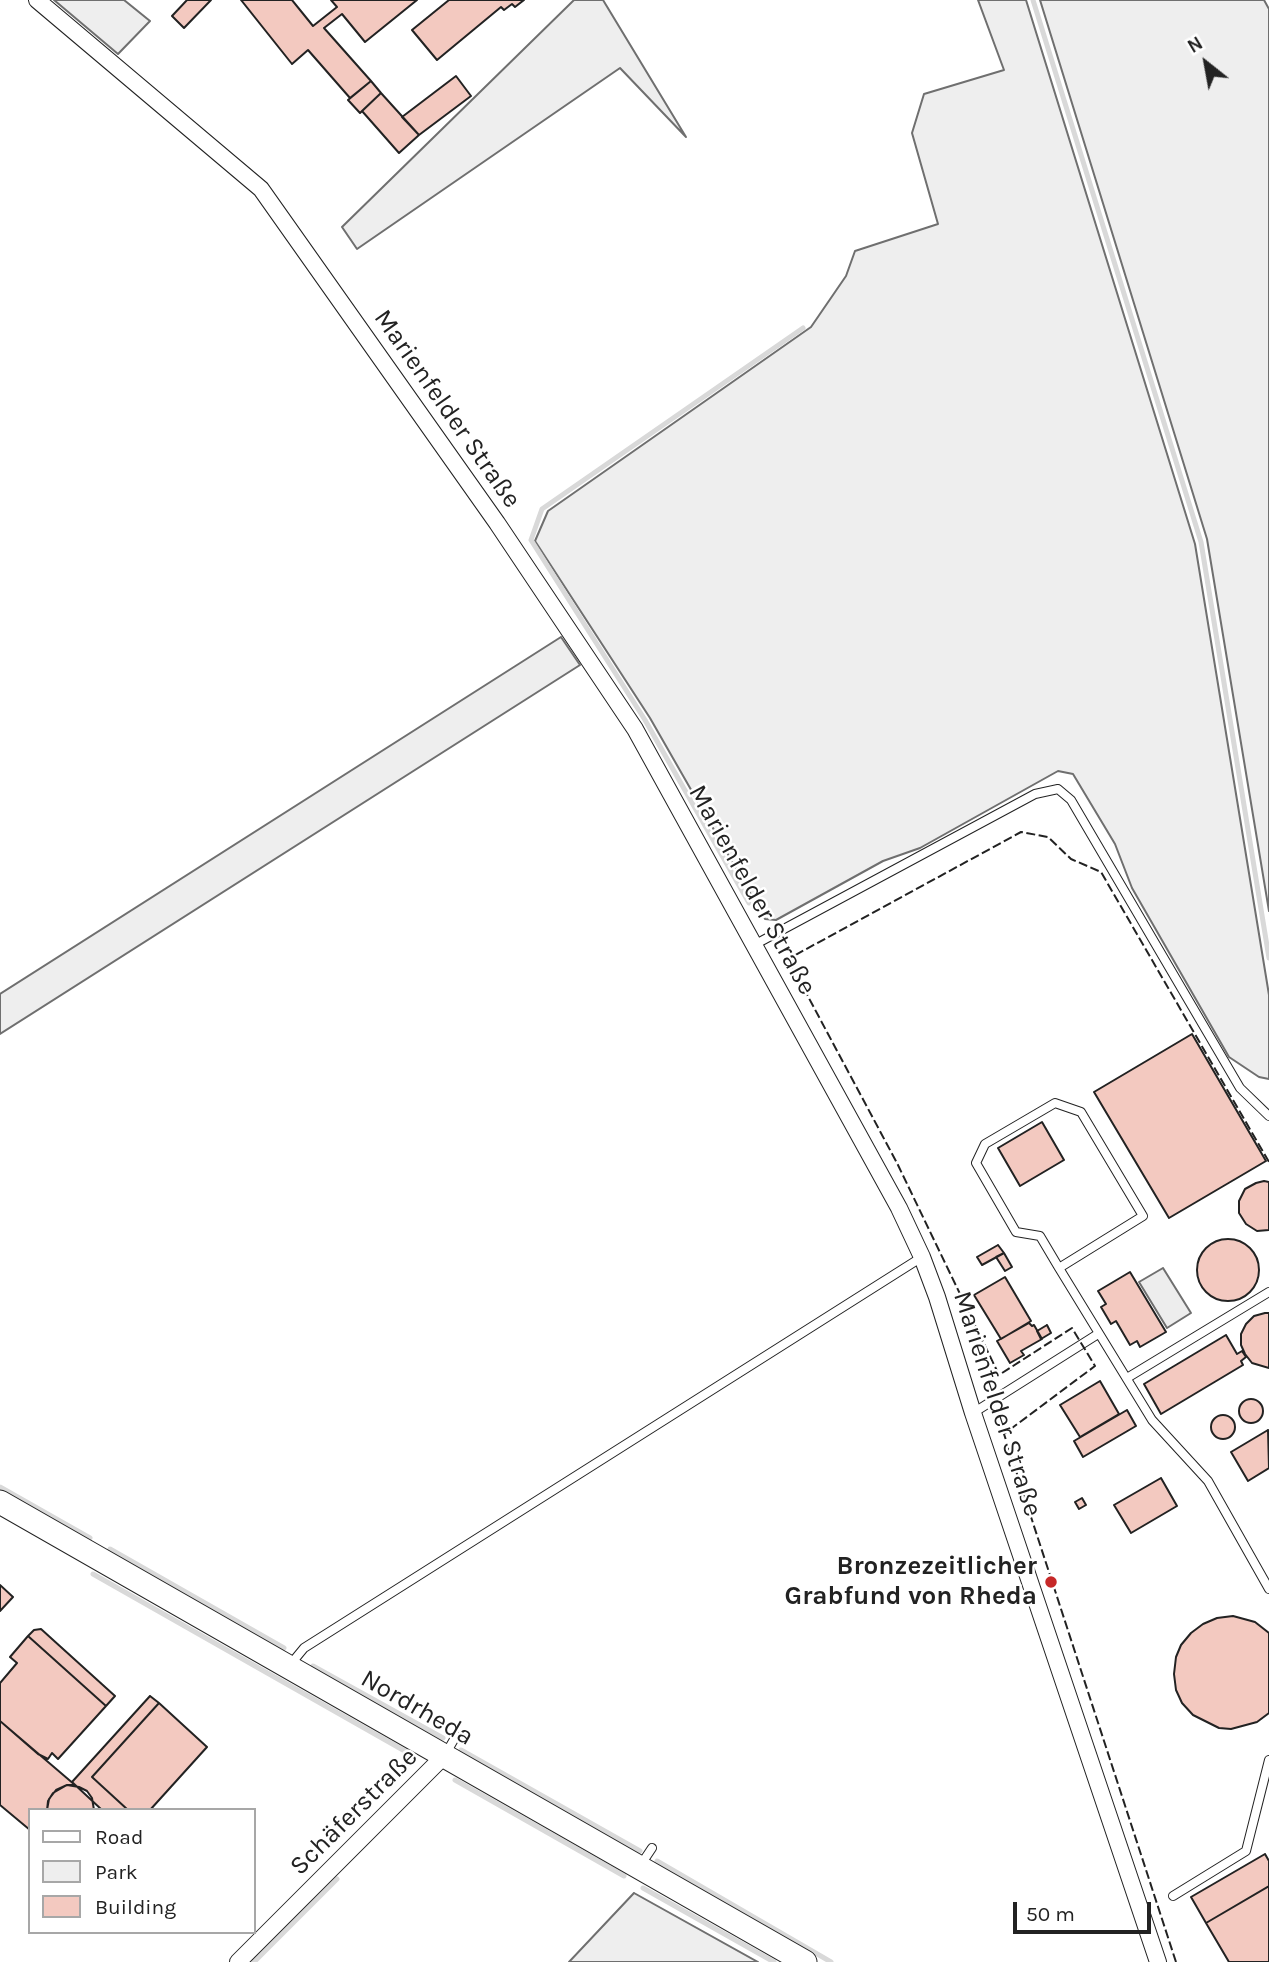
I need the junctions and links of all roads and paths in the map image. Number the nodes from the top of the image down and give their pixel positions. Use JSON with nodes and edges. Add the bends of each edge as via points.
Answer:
{"nodes":[{"id":1,"x":37,"y":0,"type":"edge"},
{"id":2,"x":754,"y":945,"type":"junction"},
{"id":3,"x":1269,"y":1116,"type":"edge"},
{"id":4,"x":922,"y":1257,"type":"junction"},
{"id":5,"x":1059,"y":1268,"type":"junction"},
{"id":6,"x":1269,"y":1292,"type":"edge"},
{"id":7,"x":1098,"y":1334,"type":"junction"},
{"id":8,"x":1127,"y":1378,"type":"junction"},
{"id":9,"x":973,"y":1413,"type":"junction"},
{"id":10,"x":0,"y":1502,"type":"edge"},
{"id":11,"x":1269,"y":1589,"type":"edge"},
{"id":12,"x":290,"y":1665,"type":"junction"},
{"id":13,"x":456,"y":1736,"type":"dead end"},
{"id":14,"x":444,"y":1756,"type":"junction"},
{"id":15,"x":1269,"y":1760,"type":"edge"},
{"id":16,"x":1173,"y":1896,"type":"dead end"},
{"id":17,"x":238,"y":1962,"type":"edge"},
{"id":18,"x":805,"y":1962,"type":"edge"},
{"id":19,"x":1158,"y":1962,"type":"edge"}],
"edges":[{"from":1,"to":2,"type":"street","name":"Marienfelder Straße","via":[[261,189],[497,523],[635,729]]},
{"from":2,"to":3,"type":"lane","via":[[1035,794],[1058,789],[1071,800],[1240,1088]]},
{"from":2,"to":4,"type":"street","name":"Marienfelder Straße"},
{"from":4,"to":9,"type":"street","name":"Marienfelder Straße"},
{"from":4,"to":12,"type":"lane","via":[[304,1648]]},
{"from":5,"to":5,"type":"lane","via":[[1143,1216],[1081,1112],[1055,1103],[985,1144],[976,1163],[1016,1232],[1040,1236]]},
{"from":5,"to":7,"type":"lane"},
{"from":6,"to":8,"type":"lane"},
{"from":7,"to":8,"type":"lane"},
{"from":7,"to":9,"type":"lane"},
{"from":8,"to":11,"type":"lane","via":[[1152,1420],[1208,1481]]},
{"from":9,"to":19,"type":"street","name":"Marienfelder Straße"},
{"from":10,"to":12,"type":"main road","name":"Nordrheda"},
{"from":12,"to":14,"type":"main road","name":"Nordrheda"},
{"from":13,"to":14,"type":"lane"},
{"from":14,"to":17,"type":"street","name":"Schäferstraße"},
{"from":14,"to":18,"type":"main road","name":"Nordrheda","via":[[646,1858]]},
{"from":15,"to":16,"type":"lane","via":[[1246,1851]]}]}
